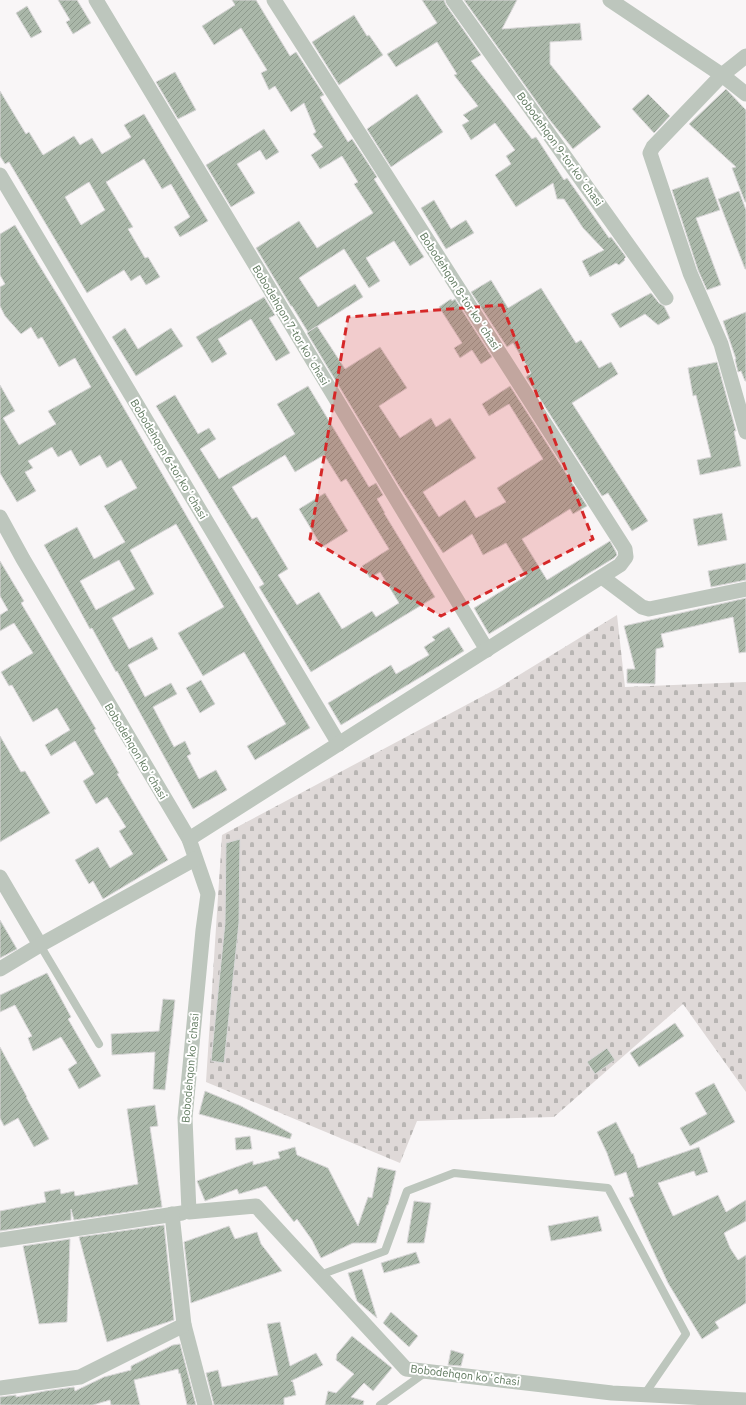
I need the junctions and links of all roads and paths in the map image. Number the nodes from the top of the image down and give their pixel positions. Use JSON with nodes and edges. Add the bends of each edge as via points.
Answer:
{"nodes":[{"id":1,"x":96,"y":0,"type":"edge"},
{"id":2,"x":274,"y":0,"type":"edge"},
{"id":3,"x":453,"y":0,"type":"edge"},
{"id":4,"x":610,"y":0,"type":"edge"},
{"id":5,"x":746,"y":56,"type":"edge"},
{"id":6,"x":722,"y":75,"type":"junction"},
{"id":7,"x":746,"y":94,"type":"edge"},
{"id":8,"x":0,"y":175,"type":"edge"},
{"id":9,"x":666,"y":298,"type":"dead end"},
{"id":10,"x":746,"y":432,"type":"edge"},
{"id":11,"x":0,"y":516,"type":"edge"},
{"id":12,"x":602,"y":577,"type":"junction"},
{"id":13,"x":746,"y":589,"type":"edge"},
{"id":14,"x":487,"y":650,"type":"junction"},
{"id":15,"x":338,"y":744,"type":"junction"},
{"id":16,"x":189,"y":839,"type":"junction"},
{"id":17,"x":195,"y":859,"type":"junction"},
{"id":18,"x":0,"y":877,"type":"edge"},
{"id":19,"x":40,"y":945,"type":"junction"},
{"id":20,"x":0,"y":969,"type":"edge"},
{"id":21,"x":99,"y":1044,"type":"dead end"},
{"id":22,"x":189,"y":1212,"type":"junction"},
{"id":23,"x":172,"y":1214,"type":"junction"},
{"id":24,"x":0,"y":1240,"type":"edge"},
{"id":25,"x":320,"y":1275,"type":"junction"},
{"id":26,"x":184,"y":1325,"type":"junction"},
{"id":27,"x":427,"y":1372,"type":"junction"},
{"id":28,"x":0,"y":1388,"type":"edge"},
{"id":29,"x":644,"y":1395,"type":"junction"},
{"id":30,"x":746,"y":1400,"type":"edge"},
{"id":31,"x":205,"y":1405,"type":"edge"},
{"id":32,"x":380,"y":1405,"type":"edge"}],
"edges":[{"from":1,"to":14,"type":"street","name":"Bobodehqon 7-tor koʼchasi"},
{"from":2,"to":12,"type":"street","name":"Bobodehqon 8-tor koʼchasi","via":[[625,549],[626,557],[620,565]]},
{"from":3,"to":9,"type":"street","name":"Bobodehqon 9-tor koʼchasi"},
{"from":4,"to":6,"type":"street"},
{"from":5,"to":6,"type":"street"},
{"from":6,"to":7,"type":"street"},
{"from":6,"to":10,"type":"street","via":[[650,153],[690,273],[722,344]]},
{"from":8,"to":15,"type":"street","name":"Bobodehqon 6-tor koʼchasi"},
{"from":11,"to":16,"type":"street","name":"Bobodehqon koʼchasi"},
{"from":12,"to":13,"type":"street","via":[[642,607],[649,609]]},
{"from":12,"to":14,"type":"street","name":"Bobodehqon 8-tor koʼchasi"},
{"from":14,"to":15,"type":"street","name":"Bobodehqon 8-tor koʼchasi"},
{"from":15,"to":16,"type":"street","name":"Bobodehqon 8-tor koʼchasi"},
{"from":16,"to":17,"type":"street","name":"Bobodehqon koʼchasi"},
{"from":17,"to":19,"type":"street"},
{"from":17,"to":22,"type":"street","name":"Bobodehqon koʼchasi","via":[[208,894],[185,1118]]},
{"from":18,"to":19,"type":"street"},
{"from":19,"to":20,"type":"street"},
{"from":19,"to":21,"type":"lane"},
{"from":22,"to":23,"type":"street"},
{"from":22,"to":25,"type":"street","name":"Bobodehqon koʼchasi","via":[[256,1206]]},
{"from":23,"to":24,"type":"street"},
{"from":23,"to":26,"type":"street"},
{"from":25,"to":27,"type":"street","name":"Bobodehqon koʼchasi","via":[[406,1369]]},
{"from":25,"to":29,"type":"lane","via":[[385,1251],[407,1191],[454,1173],[608,1188],[686,1334]]},
{"from":26,"to":28,"type":"street","via":[[80,1377]]},
{"from":26,"to":31,"type":"street"},
{"from":27,"to":29,"type":"street","name":"Bobodehqon koʼchasi"},
{"from":27,"to":32,"type":"lane"},
{"from":29,"to":30,"type":"street","name":"Bobodehqon koʼchasi"}]}
